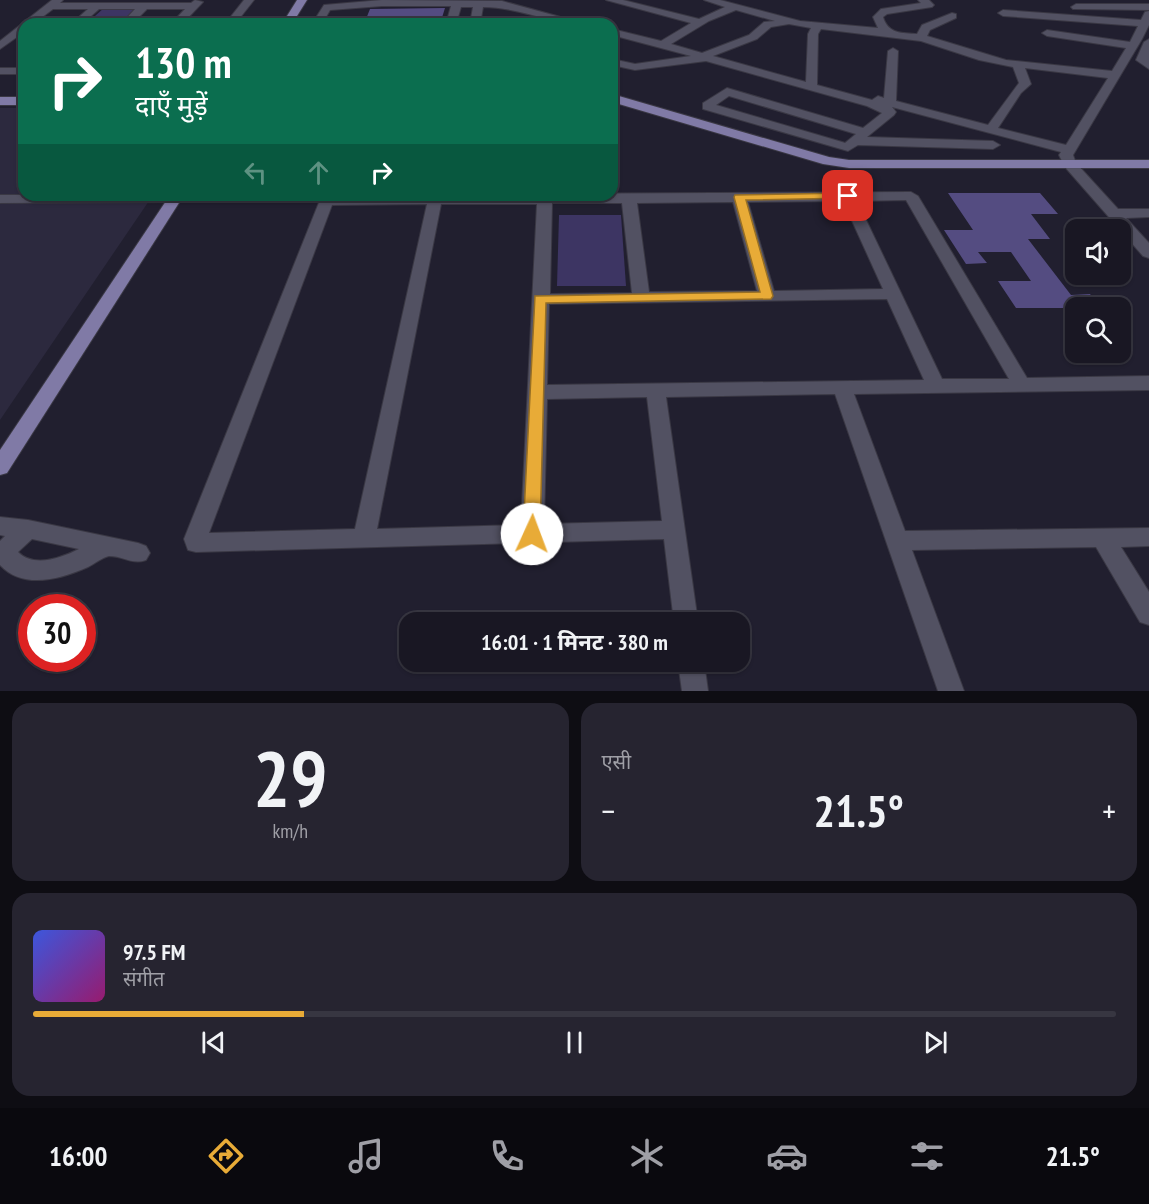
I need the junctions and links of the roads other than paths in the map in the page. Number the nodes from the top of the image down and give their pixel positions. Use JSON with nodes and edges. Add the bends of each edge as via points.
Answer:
{"nodes":[{"id":1,"x":249,"y":0,"type":"edge"},
{"id":2,"x":302,"y":0,"type":"edge"},
{"id":3,"x":611,"y":0,"type":"edge"},
{"id":4,"x":709,"y":0,"type":"edge"},
{"id":5,"x":923,"y":0,"type":"edge"},
{"id":6,"x":479,"y":2,"type":"edge"},
{"id":7,"x":505,"y":2,"type":"edge"},
{"id":8,"x":54,"y":3,"type":"edge"},
{"id":9,"x":197,"y":3,"type":"edge"},
{"id":10,"x":457,"y":3,"type":"junction"},
{"id":11,"x":97,"y":6,"type":"junction"},
{"id":12,"x":144,"y":6,"type":"junction"},
{"id":13,"x":1018,"y":6,"type":"dead end"},
{"id":14,"x":735,"y":7,"type":"junction"},
{"id":15,"x":1149,"y":7,"type":"edge"},
{"id":16,"x":1003,"y":13,"type":"dead end"},
{"id":17,"x":952,"y":16,"type":"dead end"},
{"id":18,"x":35,"y":18,"type":"edge"},
{"id":19,"x":83,"y":18,"type":"edge"},
{"id":20,"x":132,"y":18,"type":"edge"},
{"id":21,"x":183,"y":18,"type":"edge"},
{"id":22,"x":235,"y":18,"type":"edge"},
{"id":23,"x":291,"y":18,"type":"edge"},
{"id":24,"x":321,"y":18,"type":"edge"},
{"id":25,"x":453,"y":18,"type":"edge"},
{"id":26,"x":476,"y":18,"type":"edge"},
{"id":27,"x":560,"y":18,"type":"edge"},
{"id":28,"x":1147,"y":19,"type":"edge"},
{"id":29,"x":700,"y":22,"type":"junction"},
{"id":30,"x":795,"y":23,"type":"junction"},
{"id":31,"x":817,"y":27,"type":"junction"},
{"id":32,"x":18,"y":31,"type":"edge"},
{"id":33,"x":885,"y":32,"type":"junction"},
{"id":34,"x":1047,"y":33,"type":"dead end"},
{"id":35,"x":618,"y":34,"type":"edge"},
{"id":36,"x":922,"y":38,"type":"junction"},
{"id":37,"x":1149,"y":42,"type":"edge"},
{"id":38,"x":662,"y":45,"type":"junction"},
{"id":39,"x":0,"y":46,"type":"edge"},
{"id":40,"x":1133,"y":46,"type":"junction"},
{"id":41,"x":893,"y":51,"type":"dead end"},
{"id":42,"x":704,"y":56,"type":"junction"},
{"id":43,"x":618,"y":63,"type":"edge"},
{"id":44,"x":1018,"y":65,"type":"junction"},
{"id":45,"x":1149,"y":66,"type":"edge"},
{"id":46,"x":18,"y":70,"type":"edge"},
{"id":47,"x":0,"y":71,"type":"edge"},
{"id":48,"x":1114,"y":75,"type":"junction"},
{"id":49,"x":812,"y":83,"type":"junction"},
{"id":50,"x":0,"y":92,"type":"edge"},
{"id":51,"x":18,"y":92,"type":"edge"},
{"id":52,"x":618,"y":92,"type":"edge"},
{"id":53,"x":618,"y":100,"type":"edge"},
{"id":54,"x":0,"y":101,"type":"edge"},
{"id":55,"x":18,"y":101,"type":"edge"},
{"id":56,"x":890,"y":104,"type":"junction"},
{"id":57,"x":835,"y":108,"type":"junction"},
{"id":58,"x":991,"y":129,"type":"junction"},
{"id":59,"x":861,"y":137,"type":"junction"},
{"id":60,"x":993,"y":145,"type":"dead end"},
{"id":61,"x":1149,"y":155,"type":"edge"},
{"id":62,"x":1068,"y":156,"type":"junction"},
{"id":63,"x":1149,"y":164,"type":"edge"},
{"id":64,"x":848,"y":196,"type":"junction"},
{"id":65,"x":739,"y":197,"type":"junction"},
{"id":66,"x":618,"y":198,"type":"edge"},
{"id":67,"x":629,"y":198,"type":"junction"},
{"id":68,"x":0,"y":199,"type":"edge"},
{"id":69,"x":18,"y":199,"type":"edge"},
{"id":70,"x":173,"y":201,"type":"edge"},
{"id":71,"x":327,"y":201,"type":"edge"},
{"id":72,"x":435,"y":201,"type":"edge"},
{"id":73,"x":545,"y":201,"type":"edge"},
{"id":74,"x":0,"y":211,"type":"edge"},
{"id":75,"x":1149,"y":213,"type":"edge"},
{"id":76,"x":1114,"y":214,"type":"junction"},
{"id":77,"x":1149,"y":253,"type":"edge"},
{"id":78,"x":892,"y":294,"type":"junction"},
{"id":79,"x":767,"y":296,"type":"junction"},
{"id":80,"x":641,"y":298,"type":"junction"},
{"id":81,"x":540,"y":299,"type":"junction"},
{"id":82,"x":1149,"y":383,"type":"edge"},
{"id":83,"x":1022,"y":385,"type":"junction"},
{"id":84,"x":936,"y":386,"type":"junction"},
{"id":85,"x":842,"y":388,"type":"junction"},
{"id":86,"x":656,"y":390,"type":"junction"},
{"id":87,"x":537,"y":392,"type":"junction"},
{"id":88,"x":0,"y":466,"type":"edge"},
{"id":89,"x":0,"y":526,"type":"edge"},
{"id":90,"x":28,"y":529,"type":"junction"},
{"id":91,"x":674,"y":530,"type":"junction"},
{"id":92,"x":532,"y":534,"type":"junction"},
{"id":93,"x":1149,"y":537,"type":"edge"},
{"id":94,"x":1103,"y":538,"type":"junction"},
{"id":95,"x":364,"y":539,"type":"junction"},
{"id":96,"x":897,"y":541,"type":"junction"},
{"id":97,"x":104,"y":547,"type":"junction"},
{"id":98,"x":138,"y":553,"type":"dead end"},
{"id":99,"x":685,"y":612,"type":"edge"},
{"id":100,"x":1149,"y":614,"type":"edge"},
{"id":101,"x":692,"y":672,"type":"edge"},
{"id":102,"x":695,"y":691,"type":"edge"},
{"id":103,"x":951,"y":691,"type":"edge"}],
"edges":[{"from":1,"to":22,"type":"street"},
{"from":2,"to":23,"type":"main road"},
{"from":3,"to":29,"type":"street"},
{"from":4,"to":14,"type":"street"},
{"from":5,"to":33,"type":"street","via":[[929,5],[884,11],[878,17]]},
{"from":6,"to":7,"type":"street"},
{"from":6,"to":10,"type":"street"},
{"from":6,"to":26,"type":"street"},
{"from":7,"to":27,"type":"street"},
{"from":8,"to":11,"type":"street"},
{"from":8,"to":18,"type":"street"},
{"from":9,"to":12,"type":"street"},
{"from":9,"to":21,"type":"street"},
{"from":10,"to":24,"type":"street","via":[[331,7]]},
{"from":10,"to":25,"type":"street"},
{"from":11,"to":12,"type":"street"},
{"from":11,"to":19,"type":"street"},
{"from":12,"to":20,"type":"street"},
{"from":13,"to":15,"type":"street"},
{"from":14,"to":29,"type":"street"},
{"from":14,"to":30,"type":"street"},
{"from":16,"to":28,"type":"street"},
{"from":17,"to":36,"type":"street","via":[[930,24],[922,31]]},
{"from":28,"to":40,"type":"street"},
{"from":29,"to":38,"type":"street"},
{"from":30,"to":31,"type":"street"},
{"from":30,"to":42,"type":"street","via":[[768,24],[753,37]]},
{"from":31,"to":33,"type":"street"},
{"from":31,"to":49,"type":"street","via":[[813,34]]},
{"from":32,"to":39,"type":"street"},
{"from":33,"to":36,"type":"street"},
{"from":34,"to":40,"type":"street"},
{"from":35,"to":38,"type":"street"},
{"from":36,"to":44,"type":"street"},
{"from":37,"to":45,"type":"street","via":[[1142,60]]},
{"from":38,"to":42,"type":"street"},
{"from":40,"to":48,"type":"street"},
{"from":41,"to":56,"type":"street"},
{"from":42,"to":49,"type":"street"},
{"from":43,"to":57,"type":"street","via":[[635,67],[703,58]]},
{"from":44,"to":48,"type":"street"},
{"from":44,"to":58,"type":"street","via":[[1025,84]]},
{"from":46,"to":47,"type":"street"},
{"from":48,"to":62,"type":"street"},
{"from":49,"to":56,"type":"street"},
{"from":50,"to":51,"type":"main road"},
{"from":52,"to":62,"type":"main road","via":[[835,152]]},
{"from":53,"to":62,"type":"main road","via":[[849,164]]},
{"from":54,"to":55,"type":"main road"},
{"from":56,"to":58,"type":"street"},
{"from":57,"to":59,"type":"street"},
{"from":57,"to":59,"type":"street","via":[[889,110]]},
{"from":57,"to":59,"type":"street","via":[[726,92],[707,106],[841,146],[848,147]]},
{"from":58,"to":62,"type":"street"},
{"from":59,"to":60,"type":"street"},
{"from":61,"to":62,"type":"main road"},
{"from":62,"to":63,"type":"main road"},
{"from":62,"to":76,"type":"street"},
{"from":64,"to":65,"type":"street"},
{"from":64,"to":78,"type":"street"},
{"from":64,"to":83,"type":"street","via":[[913,196]]},
{"from":65,"to":67,"type":"street"},
{"from":65,"to":79,"type":"street"},
{"from":66,"to":67,"type":"street"},
{"from":67,"to":80,"type":"street"},
{"from":68,"to":69,"type":"street"},
{"from":70,"to":74,"type":"street"},
{"from":70,"to":88,"type":"main road"},
{"from":71,"to":95,"type":"street","via":[[195,542]]},
{"from":72,"to":95,"type":"street"},
{"from":73,"to":81,"type":"street"},
{"from":75,"to":76,"type":"street"},
{"from":76,"to":77,"type":"street"},
{"from":78,"to":79,"type":"street"},
{"from":78,"to":84,"type":"street"},
{"from":79,"to":80,"type":"street"},
{"from":80,"to":81,"type":"street"},
{"from":81,"to":87,"type":"street"},
{"from":82,"to":83,"type":"street"},
{"from":83,"to":84,"type":"street"},
{"from":84,"to":85,"type":"street"},
{"from":85,"to":86,"type":"street"},
{"from":85,"to":96,"type":"street"},
{"from":86,"to":87,"type":"street"},
{"from":86,"to":91,"type":"street"},
{"from":87,"to":92,"type":"street"},
{"from":89,"to":90,"type":"street"},
{"from":90,"to":97,"type":"street"},
{"from":90,"to":97,"type":"street","via":[[3,552],[16,566],[40,570],[75,563]]},
{"from":91,"to":92,"type":"street"},
{"from":91,"to":99,"type":"street"},
{"from":92,"to":95,"type":"street"},
{"from":93,"to":94,"type":"street"},
{"from":94,"to":96,"type":"street"},
{"from":94,"to":100,"type":"street"},
{"from":96,"to":103,"type":"street"},
{"from":97,"to":98,"type":"street"},
{"from":101,"to":102,"type":"street"}]}
